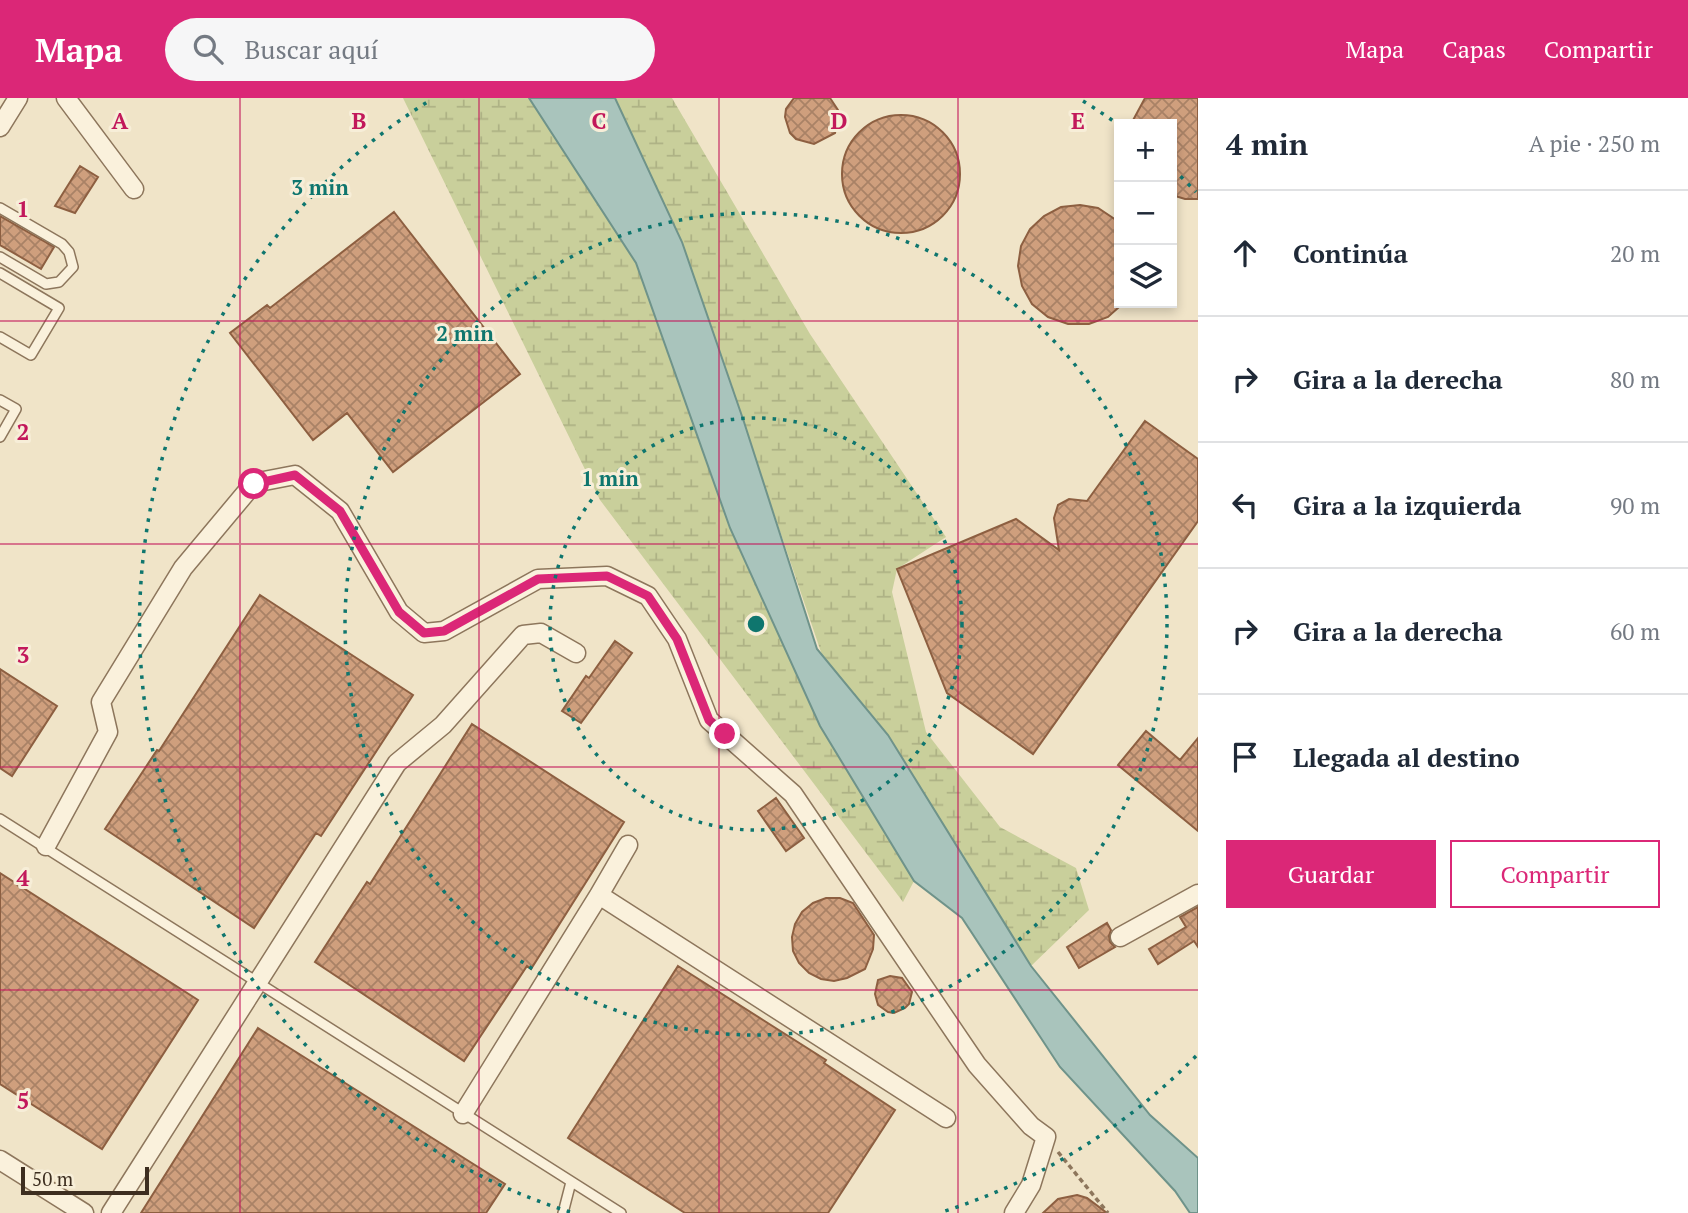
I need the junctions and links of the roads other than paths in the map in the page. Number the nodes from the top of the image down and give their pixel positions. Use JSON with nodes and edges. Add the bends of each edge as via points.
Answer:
{"nodes":[{"id":1,"x":18,"y":98,"type":"edge"},
{"id":2,"x":66,"y":98,"type":"edge"},
{"id":3,"x":0,"y":127,"type":"edge"},
{"id":4,"x":134,"y":189,"type":"dead end"},
{"id":5,"x":0,"y":208,"type":"edge"},
{"id":6,"x":0,"y":257,"type":"edge"},
{"id":7,"x":0,"y":273,"type":"edge"},
{"id":8,"x":0,"y":337,"type":"edge"},
{"id":9,"x":0,"y":400,"type":"edge"},
{"id":10,"x":0,"y":437,"type":"edge"},
{"id":11,"x":576,"y":653,"type":"dead end"},
{"id":12,"x":0,"y":818,"type":"edge"},
{"id":13,"x":628,"y":845,"type":"dead end"},
{"id":14,"x":46,"y":846,"type":"junction"},
{"id":15,"x":1198,"y":894,"type":"edge"},
{"id":16,"x":599,"y":895,"type":"junction"},
{"id":17,"x":1120,"y":937,"type":"dead end"},
{"id":18,"x":257,"y":981,"type":"junction"},
{"id":19,"x":463,"y":1114,"type":"junction"},
{"id":20,"x":946,"y":1118,"type":"dead end"},
{"id":21,"x":0,"y":1160,"type":"edge"},
{"id":22,"x":571,"y":1182,"type":"junction"},
{"id":23,"x":84,"y":1213,"type":"edge"},
{"id":24,"x":111,"y":1213,"type":"edge"},
{"id":25,"x":564,"y":1213,"type":"edge"},
{"id":26,"x":621,"y":1213,"type":"edge"},
{"id":27,"x":1014,"y":1213,"type":"edge"}],
"edges":[{"from":1,"to":3,"type":"street"},
{"from":2,"to":4,"type":"street"},
{"from":5,"to":6,"type":"lane","via":[[62,244],[73,267],[59,282],[46,284]]},
{"from":7,"to":8,"type":"lane","via":[[59,308],[31,355]]},
{"from":9,"to":10,"type":"lane","via":[[16,410]]},
{"from":11,"to":18,"type":"street","via":[[541,633],[523,635],[443,725],[397,763]]},
{"from":12,"to":14,"type":"lane"},
{"from":13,"to":16,"type":"street"},
{"from":14,"to":18,"type":"lane"},
{"from":14,"to":27,"type":"street","via":[[108,732],[101,702],[183,568],[254,484],[295,475],[340,511],[399,612],[424,633],[444,631],[538,579],[607,576],[648,596],[677,639],[709,720],[793,794],[977,1065],[1046,1137],[1031,1185]]},
{"from":15,"to":17,"type":"street"},
{"from":16,"to":19,"type":"street"},
{"from":16,"to":20,"type":"street"},
{"from":18,"to":19,"type":"lane"},
{"from":18,"to":24,"type":"street"},
{"from":19,"to":22,"type":"lane"},
{"from":21,"to":23,"type":"street"},
{"from":22,"to":25,"type":"lane"},
{"from":22,"to":26,"type":"lane"}]}
